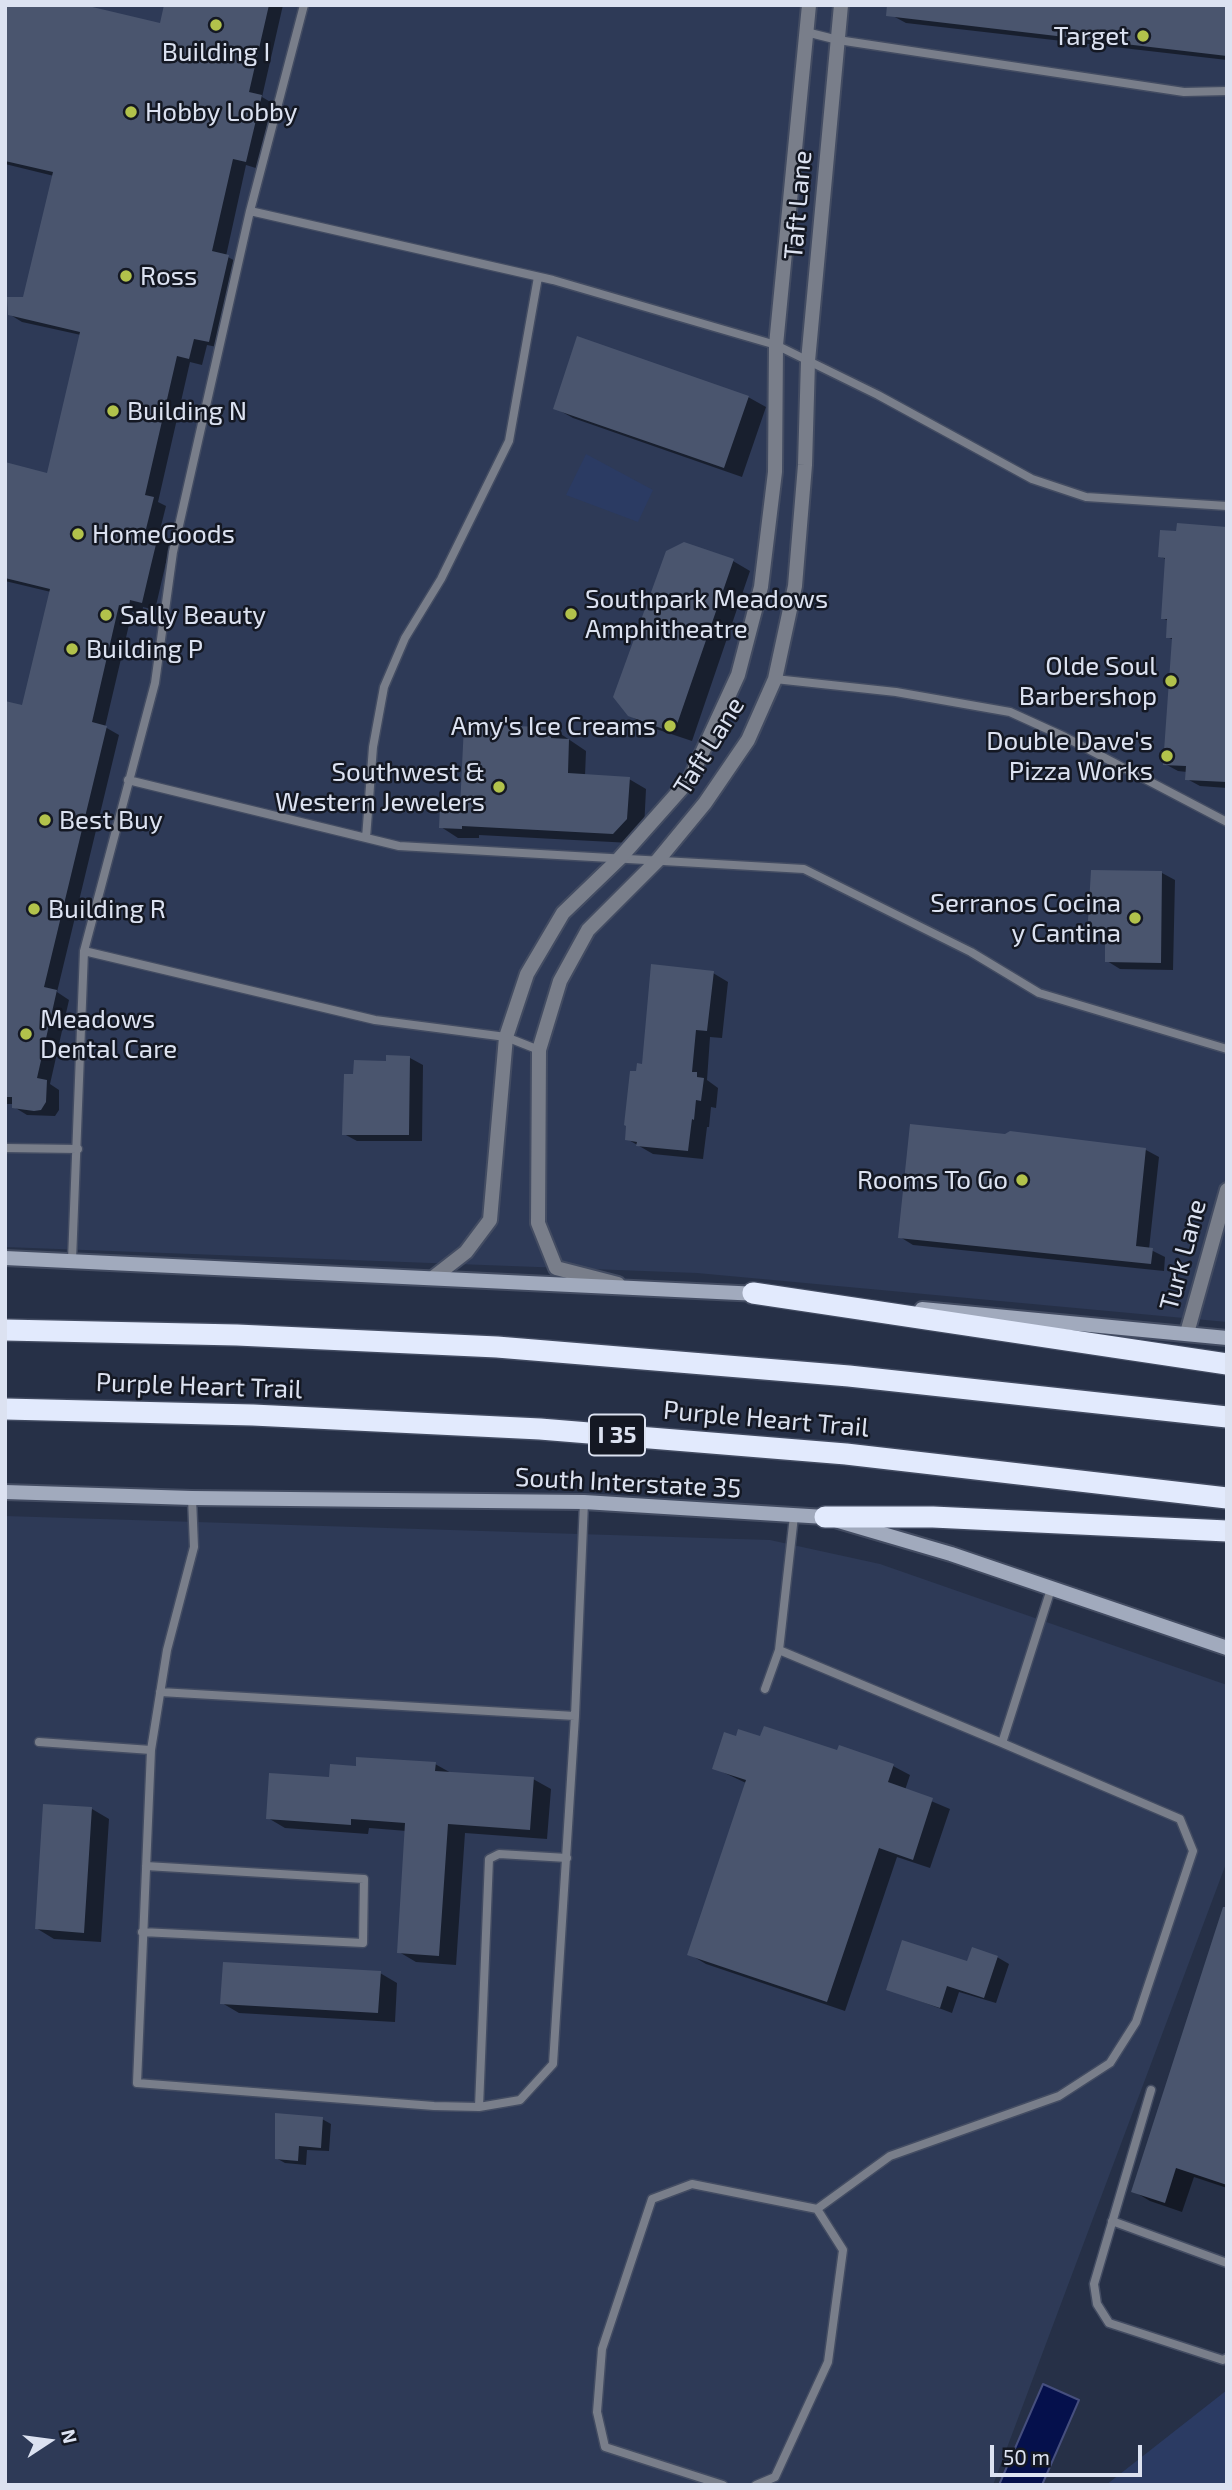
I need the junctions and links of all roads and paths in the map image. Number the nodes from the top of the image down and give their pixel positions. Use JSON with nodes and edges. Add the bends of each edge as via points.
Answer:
{"nodes":[{"id":1,"x":304,"y":5,"type":"edge"},
{"id":2,"x":809,"y":5,"type":"edge"},
{"id":3,"x":841,"y":5,"type":"edge"},
{"id":4,"x":806,"y":32,"type":"junction"},
{"id":5,"x":838,"y":40,"type":"junction"},
{"id":6,"x":1227,"y":91,"type":"edge"},
{"id":7,"x":250,"y":211,"type":"junction"},
{"id":8,"x":538,"y":276,"type":"junction"},
{"id":9,"x":776,"y":345,"type":"junction"},
{"id":10,"x":808,"y":361,"type":"junction"},
{"id":11,"x":1227,"y":506,"type":"edge"},
{"id":12,"x":775,"y":679,"type":"junction"},
{"id":13,"x":128,"y":780,"type":"junction"},
{"id":14,"x":1227,"y":822,"type":"edge"},
{"id":15,"x":366,"y":838,"type":"junction"},
{"id":16,"x":619,"y":859,"type":"junction"},
{"id":17,"x":658,"y":860,"type":"junction"},
{"id":18,"x":84,"y":951,"type":"junction"},
{"id":19,"x":506,"y":1037,"type":"junction"},
{"id":20,"x":1227,"y":1048,"type":"edge"},
{"id":21,"x":539,"y":1050,"type":"junction"},
{"id":22,"x":5,"y":1148,"type":"edge"},
{"id":23,"x":78,"y":1149,"type":"junction"},
{"id":24,"x":1227,"y":1190,"type":"edge"},
{"id":25,"x":5,"y":1258,"type":"edge"},
{"id":26,"x":72,"y":1260,"type":"junction"},
{"id":27,"x":434,"y":1277,"type":"junction"},
{"id":28,"x":623,"y":1285,"type":"junction"},
{"id":29,"x":753,"y":1293,"type":"junction"},
{"id":30,"x":5,"y":1330,"type":"edge"},
{"id":31,"x":1187,"y":1333,"type":"junction"},
{"id":32,"x":1227,"y":1338,"type":"edge"},
{"id":33,"x":1227,"y":1364,"type":"edge"},
{"id":34,"x":5,"y":1409,"type":"edge"},
{"id":35,"x":1227,"y":1417,"type":"edge"},
{"id":36,"x":5,"y":1492,"type":"edge"},
{"id":37,"x":192,"y":1498,"type":"junction"},
{"id":38,"x":1227,"y":1498,"type":"edge"},
{"id":39,"x":584,"y":1502,"type":"junction"},
{"id":40,"x":794,"y":1516,"type":"junction"},
{"id":41,"x":825,"y":1517,"type":"junction"},
{"id":42,"x":1227,"y":1531,"type":"edge"},
{"id":43,"x":1051,"y":1589,"type":"junction"},
{"id":44,"x":1227,"y":1648,"type":"edge"},
{"id":45,"x":779,"y":1650,"type":"junction"},
{"id":46,"x":765,"y":1689,"type":"dead end"},
{"id":47,"x":160,"y":1692,"type":"junction"},
{"id":48,"x":575,"y":1716,"type":"junction"},
{"id":49,"x":39,"y":1742,"type":"dead end"},
{"id":50,"x":1002,"y":1743,"type":"junction"},
{"id":51,"x":151,"y":1749,"type":"junction"},
{"id":52,"x":567,"y":1858,"type":"junction"},
{"id":53,"x":146,"y":1866,"type":"junction"},
{"id":54,"x":142,"y":1932,"type":"junction"},
{"id":55,"x":1151,"y":2090,"type":"dead end"},
{"id":56,"x":479,"y":2107,"type":"junction"},
{"id":57,"x":817,"y":2209,"type":"junction"},
{"id":58,"x":1112,"y":2221,"type":"junction"},
{"id":59,"x":1227,"y":2263,"type":"edge"},
{"id":60,"x":1227,"y":2358,"type":"edge"},
{"id":61,"x":723,"y":2485,"type":"edge"},
{"id":62,"x":755,"y":2485,"type":"edge"}],
"edges":[{"from":1,"to":7,"type":"lane"},
{"from":2,"to":4,"type":"street","name":"Taft Lane"},
{"from":3,"to":5,"type":"street","name":"Taft Lane"},
{"from":4,"to":5,"type":"lane"},
{"from":4,"to":9,"type":"street","name":"Taft Lane"},
{"from":5,"to":6,"type":"lane","via":[[1184,92]]},
{"from":5,"to":10,"type":"street","name":"Taft Lane"},
{"from":7,"to":8,"type":"lane"},
{"from":7,"to":13,"type":"lane","via":[[173,552],[155,683]]},
{"from":8,"to":9,"type":"lane"},
{"from":8,"to":15,"type":"lane","via":[[509,441],[384,687],[373,747]]},
{"from":9,"to":10,"type":"lane"},
{"from":9,"to":16,"type":"street","name":"Taft Lane","via":[[775,472],[761,587],[738,675],[690,779]]},
{"from":10,"to":11,"type":"lane","via":[[1032,479],[1086,497]]},
{"from":10,"to":12,"type":"street","name":"Taft Lane","via":[[795,586]]},
{"from":12,"to":14,"type":"lane","via":[[896,692],[1010,712]]},
{"from":12,"to":17,"type":"street","name":"Taft Lane","via":[[748,740]]},
{"from":13,"to":15,"type":"lane"},
{"from":13,"to":18,"type":"lane"},
{"from":15,"to":16,"type":"lane","via":[[399,846]]},
{"from":16,"to":17,"type":"lane"},
{"from":16,"to":19,"type":"street","name":"Taft Lane","via":[[564,913],[527,974]]},
{"from":17,"to":20,"type":"lane","via":[[804,869],[971,952],[1039,993]]},
{"from":17,"to":21,"type":"street","name":"Taft Lane","via":[[588,930],[560,981]]},
{"from":18,"to":19,"type":"lane","via":[[375,1020]]},
{"from":18,"to":23,"type":"lane"},
{"from":19,"to":21,"type":"lane"},
{"from":19,"to":27,"type":"street","name":"Taft Lane","via":[[490,1220],[466,1252]]},
{"from":21,"to":28,"type":"street","name":"Taft Lane","via":[[538,1223],[556,1268]]},
{"from":22,"to":23,"type":"lane"},
{"from":23,"to":26,"type":"lane"},
{"from":24,"to":31,"type":"street","name":"Turk Lane"},
{"from":25,"to":26,"type":"main road"},
{"from":26,"to":27,"type":"main road"},
{"from":27,"to":28,"type":"main road"},
{"from":28,"to":29,"type":"main road"},
{"from":29,"to":31,"type":"main road"},
{"from":29,"to":33,"type":"highway"},
{"from":30,"to":35,"type":"highway","name":"Purple Heart Trail","via":[[497,1347],[849,1376]]},
{"from":31,"to":32,"type":"main road"},
{"from":34,"to":38,"type":"highway","name":"Purple Heart Trail","number":"I 35","via":[[540,1429],[846,1454]]},
{"from":36,"to":37,"type":"main road","name":"South Interstate 35"},
{"from":37,"to":39,"type":"main road","name":"South Interstate 35"},
{"from":37,"to":47,"type":"lane","via":[[194,1547]]},
{"from":39,"to":40,"type":"main road","name":"South Interstate 35"},
{"from":39,"to":48,"type":"lane"},
{"from":40,"to":41,"type":"main road","name":"South Interstate 35"},
{"from":40,"to":45,"type":"lane"},
{"from":41,"to":42,"type":"highway","via":[[933,1517]]},
{"from":41,"to":43,"type":"main road","name":"South Interstate 35"},
{"from":43,"to":44,"type":"main road","name":"South Interstate 35"},
{"from":43,"to":50,"type":"lane"},
{"from":45,"to":46,"type":"lane"},
{"from":45,"to":50,"type":"lane"},
{"from":47,"to":48,"type":"lane"},
{"from":47,"to":51,"type":"lane"},
{"from":48,"to":52,"type":"lane"},
{"from":49,"to":51,"type":"lane"},
{"from":50,"to":57,"type":"lane","via":[[1180,1819],[1193,1851],[1136,2022],[1110,2063],[1059,2096],[890,2156]]},
{"from":51,"to":53,"type":"lane"},
{"from":52,"to":56,"type":"lane","via":[[553,2064],[520,2100]]},
{"from":52,"to":56,"type":"lane","via":[[499,1854],[489,1859]]},
{"from":53,"to":54,"type":"lane"},
{"from":53,"to":54,"type":"lane","via":[[364,1879],[363,1943]]},
{"from":54,"to":56,"type":"lane","via":[[137,2083]]},
{"from":55,"to":58,"type":"lane"},
{"from":57,"to":61,"type":"lane","via":[[692,2183],[652,2199],[603,2349],[597,2412],[605,2447]]},
{"from":57,"to":62,"type":"lane","via":[[843,2250],[828,2362],[775,2477]]},
{"from":58,"to":59,"type":"lane"},
{"from":58,"to":60,"type":"lane","via":[[1094,2284],[1097,2304],[1109,2323]]}]}
